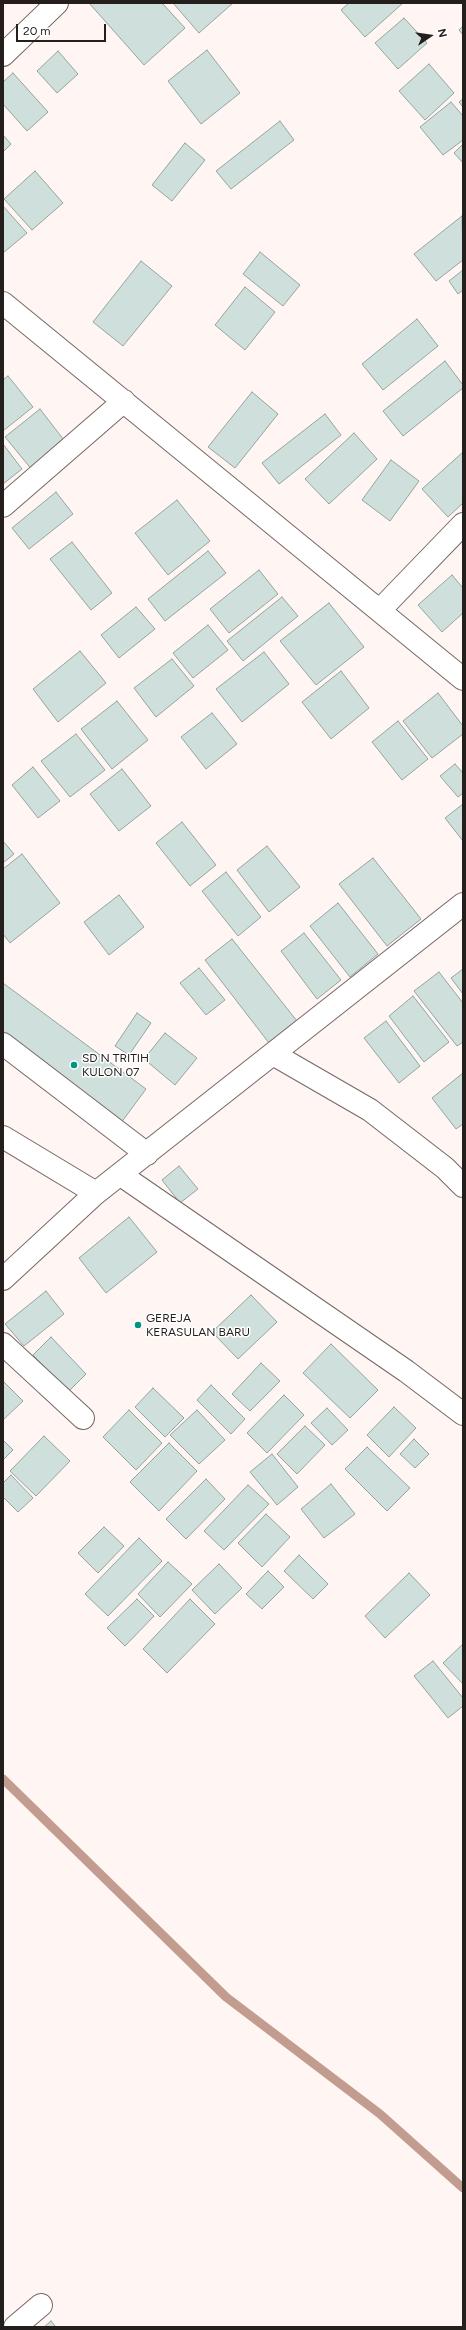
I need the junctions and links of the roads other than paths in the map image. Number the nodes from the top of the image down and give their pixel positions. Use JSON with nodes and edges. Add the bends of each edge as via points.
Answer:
{"nodes":[{"id":1,"x":57,"y":3,"type":"edge"},
{"id":2,"x":3,"y":55,"type":"edge"},
{"id":3,"x":3,"y":303,"type":"edge"},
{"id":4,"x":124,"y":401,"type":"junction"},
{"id":5,"x":3,"y":506,"type":"edge"},
{"id":6,"x":463,"y":524,"type":"edge"},
{"id":7,"x":380,"y":610,"type":"junction"},
{"id":8,"x":463,"y":679,"type":"edge"},
{"id":9,"x":463,"y":904,"type":"edge"},
{"id":10,"x":3,"y":1044,"type":"edge"},
{"id":11,"x":274,"y":1054,"type":"junction"},
{"id":12,"x":3,"y":1137,"type":"edge"},
{"id":13,"x":147,"y":1154,"type":"junction"},
{"id":14,"x":121,"y":1175,"type":"junction"},
{"id":15,"x":463,"y":1186,"type":"edge"},
{"id":16,"x":96,"y":1193,"type":"junction"},
{"id":17,"x":3,"y":1278,"type":"edge"},
{"id":18,"x":3,"y":1344,"type":"edge"},
{"id":19,"x":463,"y":1414,"type":"edge"},
{"id":20,"x":83,"y":1418,"type":"dead end"},
{"id":21,"x":41,"y":2305,"type":"dead end"},
{"id":22,"x":15,"y":2327,"type":"edge"}],
"edges":[{"from":1,"to":2,"type":"street"},
{"from":3,"to":4,"type":"street"},
{"from":4,"to":5,"type":"street"},
{"from":4,"to":7,"type":"street"},
{"from":6,"to":7,"type":"street"},
{"from":7,"to":8,"type":"street"},
{"from":9,"to":11,"type":"street"},
{"from":10,"to":13,"type":"street"},
{"from":11,"to":13,"type":"street"},
{"from":11,"to":15,"type":"street","via":[[370,1110],[445,1168]]},
{"from":12,"to":16,"type":"street"},
{"from":13,"to":14,"type":"street"},
{"from":14,"to":16,"type":"street"},
{"from":14,"to":19,"type":"street","via":[[406,1371]]},
{"from":16,"to":17,"type":"street"},
{"from":18,"to":20,"type":"street"},
{"from":21,"to":22,"type":"street"}]}
